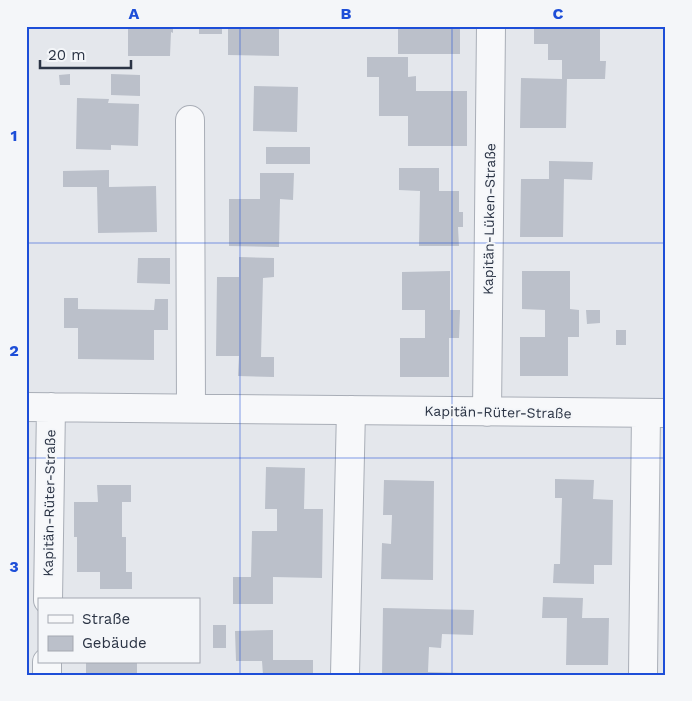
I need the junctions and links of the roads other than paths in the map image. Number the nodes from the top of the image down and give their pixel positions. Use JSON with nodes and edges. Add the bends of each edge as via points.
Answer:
{"nodes":[{"id":1,"x":491,"y":26,"type":"edge"},
{"id":2,"x":190,"y":120,"type":"dead end"},
{"id":3,"x":39,"y":407,"type":"edge"},
{"id":4,"x":191,"y":408,"type":"junction"},
{"id":5,"x":351,"y":410,"type":"junction"},
{"id":6,"x":487,"y":412,"type":"junction"},
{"id":7,"x":656,"y":413,"type":"edge"},
{"id":8,"x":48,"y":598,"type":"edge"},
{"id":9,"x":345,"y":675,"type":"edge"},
{"id":10,"x":643,"y":675,"type":"edge"}],
"edges":[{"from":1,"to":6,"type":"street","name":"Kapitän-Lüken-Straße"},
{"from":2,"to":4,"type":"street"},
{"from":3,"to":4,"type":"street","name":"Kapitän-Rüter-Straße"},
{"from":3,"to":8,"type":"street","name":"Kapitän-Rüter-Straße"},
{"from":4,"to":5,"type":"street","name":"Kapitän-Rüter-Straße"},
{"from":5,"to":6,"type":"street","name":"Kapitän-Rüter-Straße"},
{"from":5,"to":9,"type":"street"},
{"from":6,"to":7,"type":"street","name":"Kapitän-Rüter-Straße"},
{"from":7,"to":10,"type":"street","name":"Kapitän-Rüter-Straße"}]}
